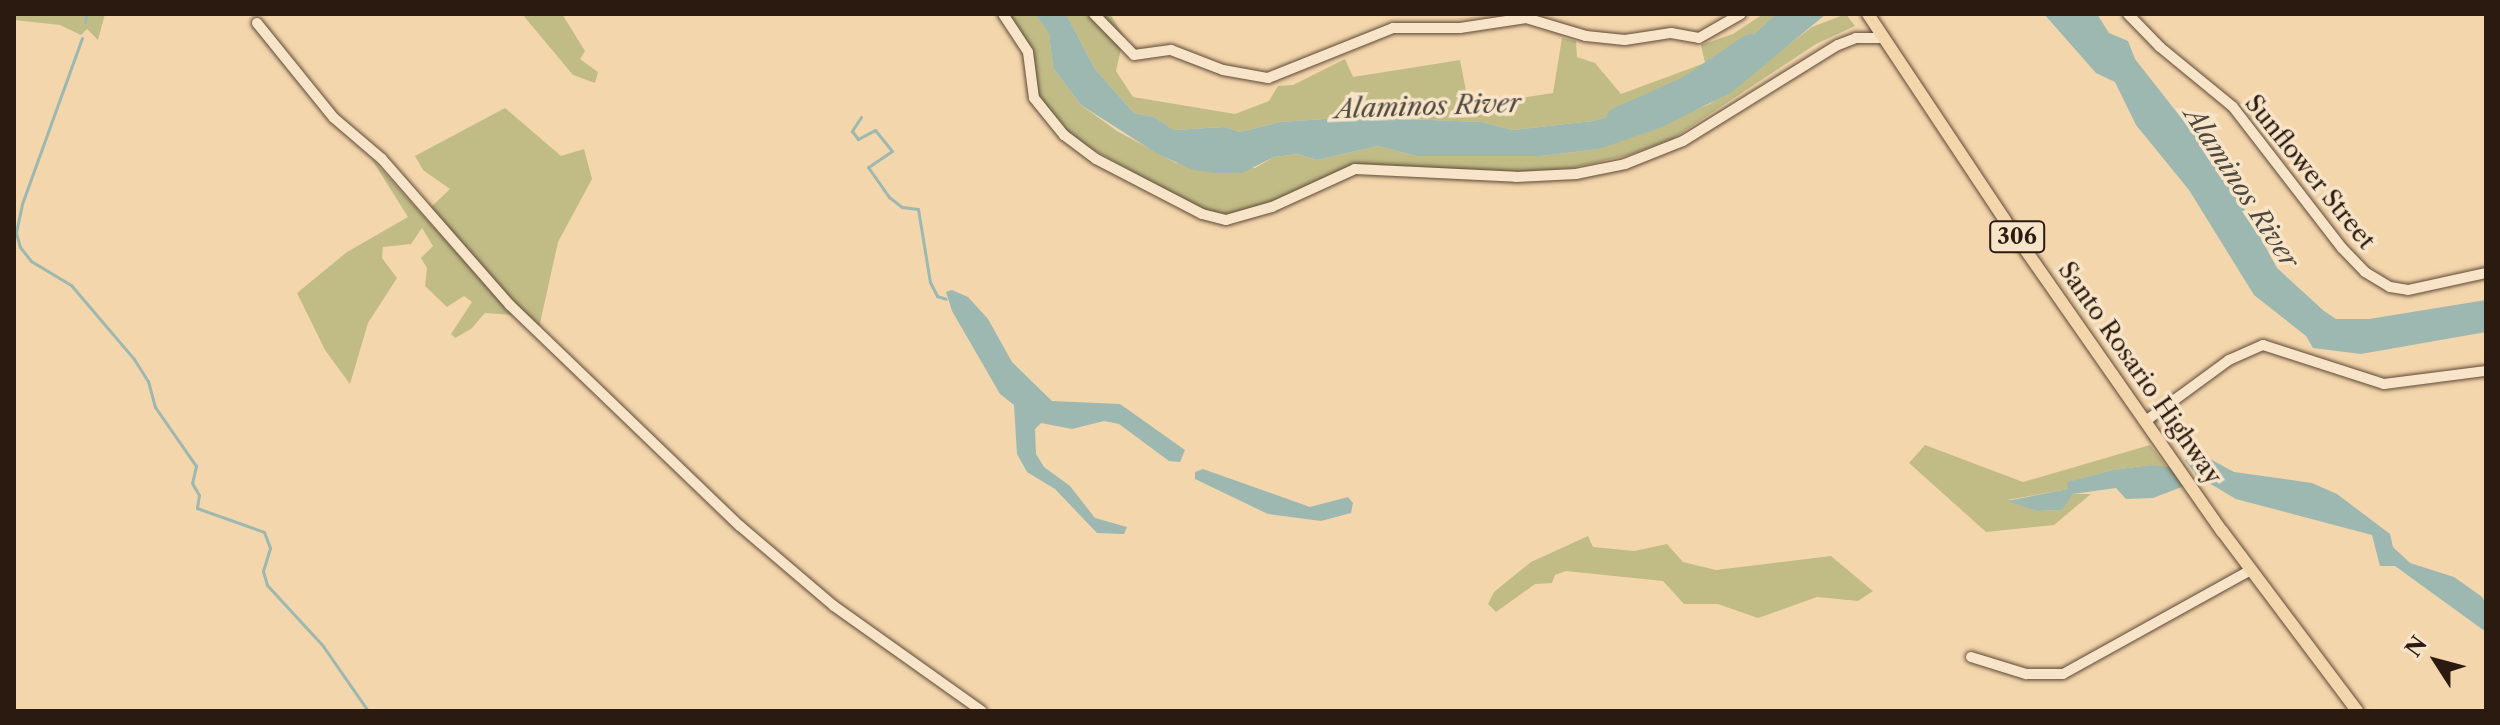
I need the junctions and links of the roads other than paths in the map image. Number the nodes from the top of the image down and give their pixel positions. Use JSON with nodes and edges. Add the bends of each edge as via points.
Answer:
{"nodes":[{"id":1,"x":1003,"y":14,"type":"edge"},
{"id":2,"x":1094,"y":14,"type":"edge"},
{"id":3,"x":1741,"y":14,"type":"edge"},
{"id":4,"x":1868,"y":14,"type":"edge"},
{"id":5,"x":2128,"y":14,"type":"edge"},
{"id":6,"x":257,"y":23,"type":"dead end"},
{"id":7,"x":1883,"y":38,"type":"junction"},
{"id":8,"x":2486,"y":273,"type":"edge"},
{"id":9,"x":2486,"y":371,"type":"edge"},
{"id":10,"x":2147,"y":420,"type":"junction"},
{"id":11,"x":2251,"y":570,"type":"junction"},
{"id":12,"x":1971,"y":657,"type":"dead end"},
{"id":13,"x":982,"y":711,"type":"edge"},
{"id":14,"x":2357,"y":711,"type":"edge"}],
"edges":[{"from":1,"to":7,"type":"street","via":[[1028,52],[1034,98],[1064,135],[1096,159],[1202,214],[1226,220],[1272,207],[1355,169],[1516,177],[1576,174],[1625,164],[1683,141],[1838,45],[1856,38]]},
{"from":2,"to":3,"type":"street","via":[[1134,55],[1171,50],[1223,70],[1268,78],[1393,28],[1460,28],[1526,18],[1586,36],[1625,40],[1671,33],[1699,38]]},
{"from":4,"to":7,"type":"main road","name":"Santo Rosario Highway","number":"306"},
{"from":5,"to":8,"type":"street","name":"Sunflower Street","via":[[2233,107],[2365,272],[2390,287],[2408,290]]},
{"from":6,"to":13,"type":"street","via":[[334,118],[382,159],[510,305],[740,526],[834,606]]},
{"from":7,"to":10,"type":"main road","name":"Santo Rosario Highway","number":"306"},
{"from":9,"to":10,"type":"street","via":[[2384,384],[2263,345],[2229,360]]},
{"from":10,"to":11,"type":"main road","name":"Santo Rosario Highway","number":"306"},
{"from":11,"to":12,"type":"street","via":[[2063,674],[2026,674]]},
{"from":11,"to":14,"type":"main road","name":"Santo Rosario Highway","number":"306"}]}
